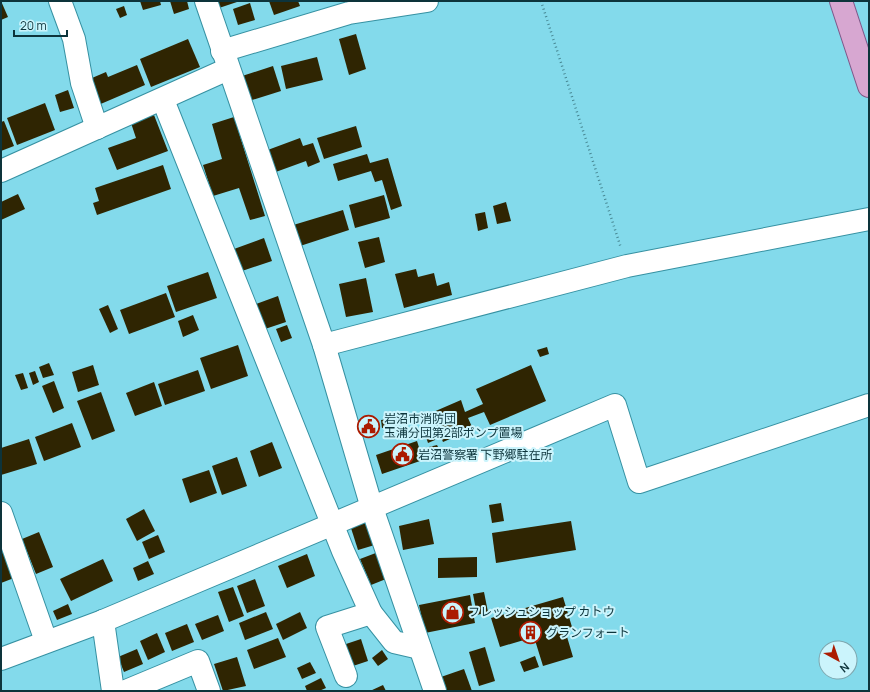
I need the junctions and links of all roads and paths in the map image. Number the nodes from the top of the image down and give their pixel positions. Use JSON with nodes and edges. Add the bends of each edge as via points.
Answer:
{"nodes":[{"id":1,"x":60,"y":1,"type":"edge"},
{"id":2,"x":206,"y":1,"type":"edge"},
{"id":3,"x":427,"y":1,"type":"edge"},
{"id":4,"x":541,"y":1,"type":"edge"},
{"id":5,"x":841,"y":1,"type":"edge"},
{"id":6,"x":225,"y":60,"type":"junction"},
{"id":7,"x":869,"y":86,"type":"edge"},
{"id":8,"x":163,"y":100,"type":"junction"},
{"id":9,"x":97,"y":128,"type":"junction"},
{"id":10,"x":1,"y":171,"type":"edge"},
{"id":11,"x":869,"y":219,"type":"edge"},
{"id":12,"x":626,"y":266,"type":"junction"},
{"id":13,"x":324,"y":345,"type":"junction"},
{"id":14,"x":869,"y":405,"type":"edge"},
{"id":15,"x":372,"y":508,"type":"junction"},
{"id":16,"x":1,"y":513,"type":"edge"},
{"id":17,"x":332,"y":524,"type":"junction"},
{"id":18,"x":371,"y":613,"type":"junction"},
{"id":19,"x":103,"y":621,"type":"junction"},
{"id":20,"x":46,"y":641,"type":"junction"},
{"id":21,"x":420,"y":648,"type":"junction"},
{"id":22,"x":1,"y":659,"type":"edge"},
{"id":23,"x":346,"y":676,"type":"dead end"},
{"id":24,"x":113,"y":691,"type":"edge"},
{"id":25,"x":126,"y":691,"type":"edge"},
{"id":26,"x":209,"y":691,"type":"edge"},
{"id":27,"x":435,"y":691,"type":"edge"}],
"edges":[{"from":1,"to":9,"type":"street","via":[[74,39],[82,83]]},
{"from":2,"to":6,"type":"street"},
{"from":3,"to":6,"type":"street","via":[[350,13]]},
{"from":4,"to":12,"type":"path"},
{"from":5,"to":7,"type":"main road"},
{"from":6,"to":8,"type":"street"},
{"from":6,"to":13,"type":"street"},
{"from":8,"to":9,"type":"street"},
{"from":8,"to":17,"type":"street"},
{"from":9,"to":10,"type":"street"},
{"from":11,"to":12,"type":"street"},
{"from":12,"to":13,"type":"street"},
{"from":13,"to":15,"type":"street"},
{"from":14,"to":15,"type":"street","via":[[639,482],[614,405]]},
{"from":15,"to":17,"type":"street"},
{"from":15,"to":21,"type":"street"},
{"from":16,"to":20,"type":"street"},
{"from":17,"to":18,"type":"street"},
{"from":17,"to":19,"type":"street"},
{"from":18,"to":21,"type":"street","via":[[394,642]]},
{"from":18,"to":23,"type":"street","via":[[327,627]]},
{"from":19,"to":20,"type":"street"},
{"from":19,"to":24,"type":"street"},
{"from":20,"to":22,"type":"street"},
{"from":21,"to":27,"type":"street"},
{"from":25,"to":26,"type":"street","via":[[198,661]]}]}
